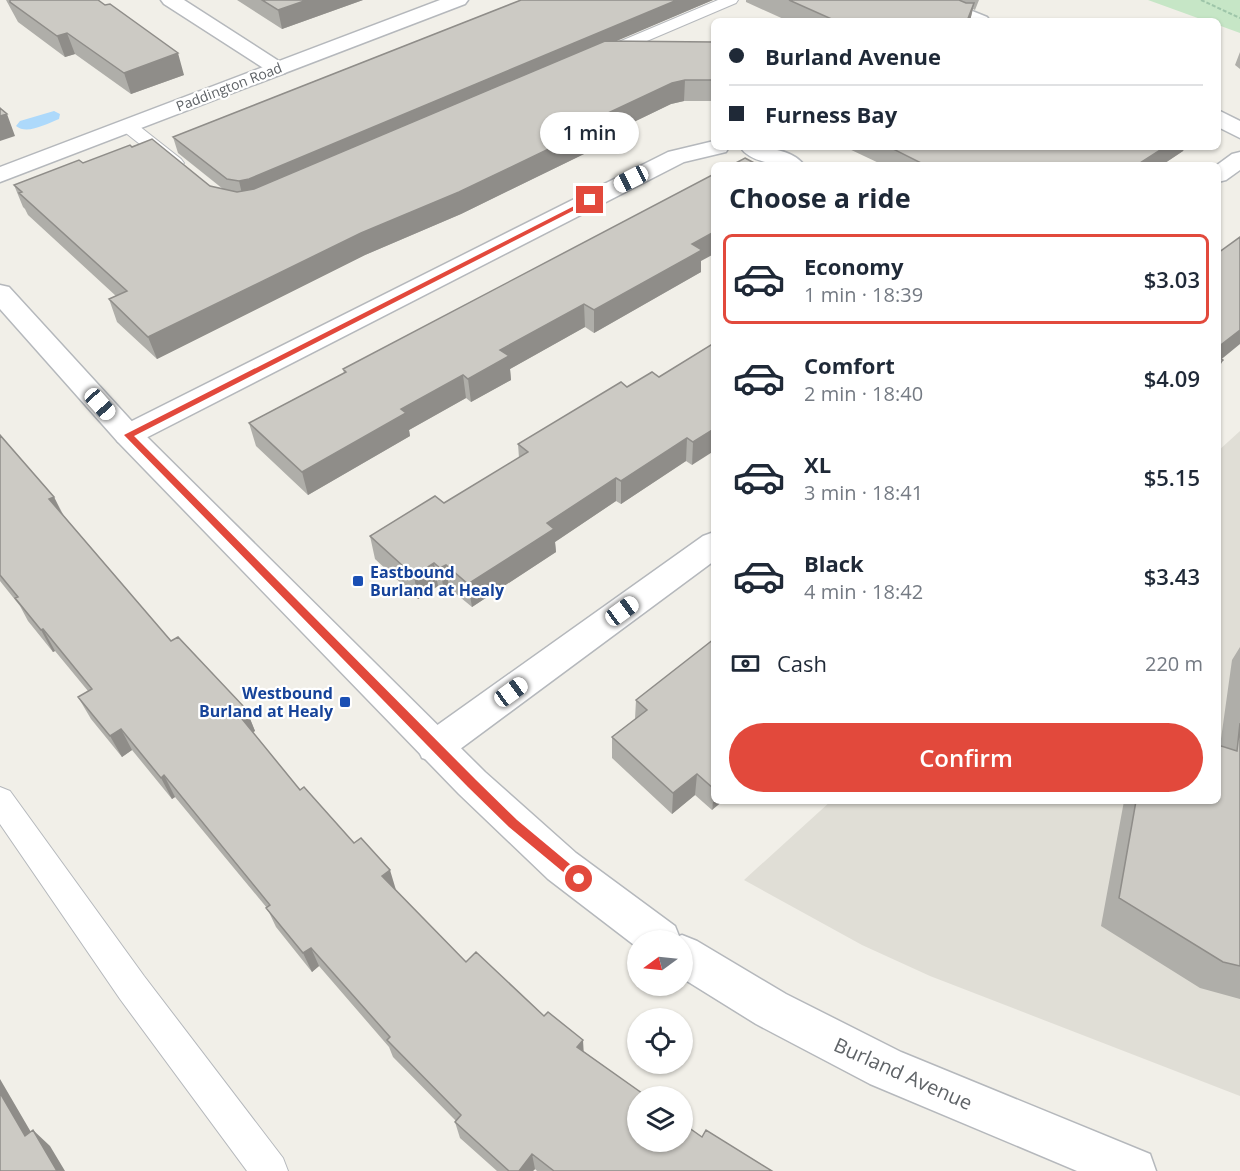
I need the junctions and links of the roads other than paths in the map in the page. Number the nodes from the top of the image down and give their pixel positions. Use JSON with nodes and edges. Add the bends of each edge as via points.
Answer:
{"nodes":[{"id":1,"x":458,"y":0,"type":"edge"},
{"id":2,"x":731,"y":0,"type":"edge"},
{"id":3,"x":928,"y":0,"type":"edge"},
{"id":4,"x":177,"y":1,"type":"edge"},
{"id":5,"x":973,"y":18,"type":"edge"},
{"id":6,"x":588,"y":61,"type":"edge"},
{"id":7,"x":278,"y":69,"type":"junction"},
{"id":8,"x":1221,"y":119,"type":"edge"},
{"id":9,"x":128,"y":126,"type":"junction"},
{"id":10,"x":1240,"y":131,"type":"edge"},
{"id":11,"x":711,"y":149,"type":"edge"},
{"id":12,"x":758,"y":150,"type":"edge"},
{"id":13,"x":1240,"y":159,"type":"edge"},
{"id":14,"x":785,"y":162,"type":"edge"},
{"id":15,"x":0,"y":174,"type":"edge"},
{"id":16,"x":1221,"y":174,"type":"edge"},
{"id":17,"x":191,"y":176,"type":"edge"},
{"id":18,"x":5,"y":306,"type":"edge"},
{"id":19,"x":129,"y":435,"type":"junction"},
{"id":20,"x":711,"y":546,"type":"edge"},
{"id":21,"x":435,"y":747,"type":"junction"},
{"id":22,"x":0,"y":800,"type":"edge"},
{"id":23,"x":647,"y":930,"type":"edge"},
{"id":24,"x":693,"y":962,"type":"edge"},
{"id":25,"x":270,"y":1171,"type":"edge"},
{"id":26,"x":1133,"y":1171,"type":"edge"}],
"edges":[{"from":1,"to":7,"type":"street","name":"Paddington Road"},
{"from":2,"to":6,"type":"lane"},
{"from":3,"to":5,"type":"street"},
{"from":4,"to":7,"type":"street"},
{"from":7,"to":9,"type":"street","name":"Paddington Road"},
{"from":8,"to":10,"type":"street"},
{"from":9,"to":15,"type":"street","name":"Paddington Road"},
{"from":9,"to":17,"type":"lane"},
{"from":11,"to":19,"type":"street","via":[[676,157]]},
{"from":12,"to":14,"type":"street"},
{"from":13,"to":16,"type":"street"},
{"from":18,"to":19,"type":"street"},
{"from":19,"to":21,"type":"street"},
{"from":20,"to":21,"type":"street"},
{"from":21,"to":23,"type":"street","via":[[562,866]]},
{"from":22,"to":25,"type":"lane","via":[[194,1075]]},
{"from":24,"to":26,"type":"street","name":"Burland Avenue","via":[[771,1009],[886,1068]]}]}
